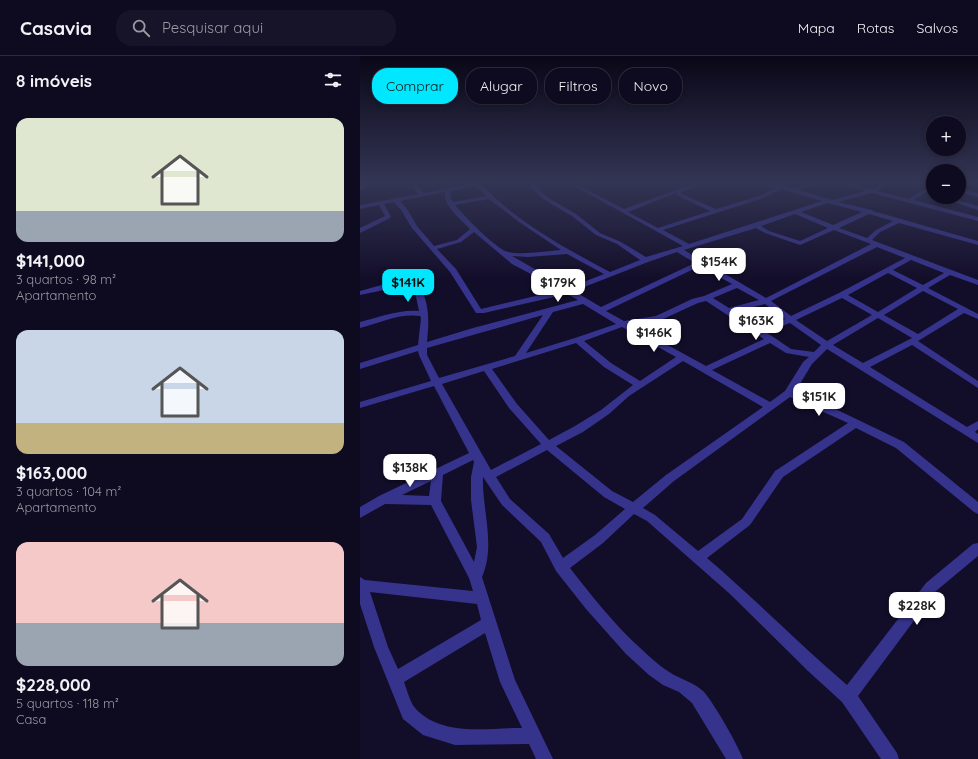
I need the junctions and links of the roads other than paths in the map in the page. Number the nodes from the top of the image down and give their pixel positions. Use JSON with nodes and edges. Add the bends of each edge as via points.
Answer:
{"nodes":[{"id":1,"x":387,"y":216,"type":"edge"},
{"id":2,"x":408,"y":216,"type":"edge"},
{"id":3,"x":461,"y":216,"type":"edge"},
{"id":4,"x":514,"y":216,"type":"edge"},
{"id":5,"x":575,"y":216,"type":"edge"},
{"id":6,"x":631,"y":216,"type":"edge"},
{"id":7,"x":701,"y":216,"type":"edge"},
{"id":8,"x":784,"y":216,"type":"edge"},
{"id":9,"x":805,"y":216,"type":"edge"},
{"id":10,"x":860,"y":216,"type":"edge"},
{"id":11,"x":886,"y":216,"type":"edge"},
{"id":12,"x":967,"y":216,"type":"edge"},
{"id":13,"x":978,"y":219,"type":"edge"},
{"id":14,"x":900,"y":220,"type":"junction"},
{"id":15,"x":756,"y":225,"type":"junction"},
{"id":16,"x":834,"y":228,"type":"junction"},
{"id":17,"x":474,"y":229,"type":"junction"},
{"id":18,"x":658,"y":230,"type":"junction"},
{"id":19,"x":360,"y":231,"type":"edge"},
{"id":20,"x":736,"y":232,"type":"junction"},
{"id":21,"x":768,"y":232,"type":"junction"},
{"id":22,"x":868,"y":241,"type":"junction"},
{"id":23,"x":978,"y":243,"type":"edge"},
{"id":24,"x":877,"y":244,"type":"junction"},
{"id":25,"x":690,"y":247,"type":"junction"},
{"id":26,"x":434,"y":248,"type":"junction"},
{"id":27,"x":678,"y":250,"type":"junction"},
{"id":28,"x":568,"y":252,"type":"junction"},
{"id":29,"x":504,"y":253,"type":"junction"},
{"id":30,"x":911,"y":257,"type":"junction"},
{"id":31,"x":644,"y":260,"type":"junction"},
{"id":32,"x":701,"y":263,"type":"junction"},
{"id":33,"x":888,"y":270,"type":"junction"},
{"id":34,"x":950,"y":272,"type":"junction"},
{"id":35,"x":609,"y":274,"type":"junction"},
{"id":36,"x":978,"y":283,"type":"edge"},
{"id":37,"x":739,"y":284,"type":"junction"},
{"id":38,"x":923,"y":287,"type":"junction"},
{"id":39,"x":568,"y":291,"type":"junction"},
{"id":40,"x":360,"y":293,"type":"edge"},
{"id":41,"x":842,"y":295,"type":"junction"},
{"id":42,"x":707,"y":298,"type":"junction"},
{"id":43,"x":766,"y":300,"type":"junction"},
{"id":44,"x":584,"y":301,"type":"junction"},
{"id":45,"x":964,"y":309,"type":"junction"},
{"id":46,"x":550,"y":310,"type":"junction"},
{"id":47,"x":601,"y":310,"type":"junction"},
{"id":48,"x":728,"y":311,"type":"junction"},
{"id":49,"x":424,"y":314,"type":"junction"},
{"id":50,"x":879,"y":315,"type":"junction"},
{"id":51,"x":978,"y":317,"type":"edge"},
{"id":52,"x":791,"y":319,"type":"junction"},
{"id":53,"x":623,"y":324,"type":"junction"},
{"id":54,"x":360,"y":325,"type":"edge"},
{"id":55,"x":760,"y":331,"type":"junction"},
{"id":56,"x":425,"y":333,"type":"junction"},
{"id":57,"x":771,"y":339,"type":"junction"},
{"id":58,"x":915,"y":339,"type":"junction"},
{"id":59,"x":445,"y":340,"type":"junction"},
{"id":60,"x":578,"y":340,"type":"junction"},
{"id":61,"x":827,"y":345,"type":"junction"},
{"id":62,"x":422,"y":348,"type":"junction"},
{"id":63,"x":816,"y":354,"type":"junction"},
{"id":64,"x":683,"y":357,"type":"junction"},
{"id":65,"x":518,"y":358,"type":"junction"},
{"id":66,"x":360,"y":366,"type":"edge"},
{"id":67,"x":863,"y":367,"type":"junction"},
{"id":68,"x":487,"y":368,"type":"junction"},
{"id":69,"x":705,"y":370,"type":"junction"},
{"id":70,"x":436,"y":382,"type":"junction"},
{"id":71,"x":640,"y":385,"type":"junction"},
{"id":72,"x":978,"y":385,"type":"edge"},
{"id":73,"x":789,"y":393,"type":"junction"},
{"id":74,"x":360,"y":405,"type":"edge"},
{"id":75,"x":770,"y":406,"type":"junction"},
{"id":76,"x":856,"y":423,"type":"junction"},
{"id":77,"x":978,"y":424,"type":"edge"},
{"id":78,"x":967,"y":432,"type":"junction"},
{"id":79,"x":978,"y":439,"type":"edge"},
{"id":80,"x":548,"y":444,"type":"junction"},
{"id":81,"x":478,"y":458,"type":"junction"},
{"id":82,"x":437,"y":473,"type":"junction"},
{"id":83,"x":488,"y":476,"type":"junction"},
{"id":84,"x":383,"y":499,"type":"junction"},
{"id":85,"x":435,"y":501,"type":"junction"},
{"id":86,"x":634,"y":507,"type":"junction"},
{"id":87,"x":978,"y":509,"type":"edge"},
{"id":88,"x":360,"y":513,"type":"edge"},
{"id":89,"x":978,"y":548,"type":"edge"},
{"id":90,"x":698,"y":558,"type":"junction"},
{"id":91,"x":561,"y":567,"type":"junction"},
{"id":92,"x":475,"y":578,"type":"junction"},
{"id":93,"x":360,"y":584,"type":"edge"},
{"id":94,"x":481,"y":598,"type":"junction"},
{"id":95,"x":490,"y":622,"type":"junction"},
{"id":96,"x":395,"y":679,"type":"junction"},
{"id":97,"x":848,"y":696,"type":"junction"},
{"id":98,"x":533,"y":736,"type":"junction"},
{"id":99,"x":545,"y":759,"type":"edge"},
{"id":100,"x":735,"y":759,"type":"edge"},
{"id":101,"x":891,"y":759,"type":"edge"}],
"edges":[{"from":1,"to":19,"type":"street"},
{"from":2,"to":26,"type":"street","via":[[414,228]]},
{"from":3,"to":17,"type":"street"},
{"from":4,"to":28,"type":"street"},
{"from":5,"to":31,"type":"street","via":[[598,234],[619,243]]},
{"from":6,"to":18,"type":"street"},
{"from":7,"to":18,"type":"street"},
{"from":8,"to":15,"type":"street"},
{"from":9,"to":16,"type":"street"},
{"from":10,"to":16,"type":"street"},
{"from":11,"to":14,"type":"street"},
{"from":12,"to":13,"type":"street"},
{"from":14,"to":22,"type":"street","via":[[878,231]]},
{"from":14,"to":23,"type":"street"},
{"from":15,"to":20,"type":"street"},
{"from":15,"to":21,"type":"street"},
{"from":16,"to":21,"type":"street","via":[[800,243]]},
{"from":16,"to":22,"type":"street"},
{"from":17,"to":26,"type":"street","via":[[459,241]]},
{"from":17,"to":29,"type":"street"},
{"from":18,"to":25,"type":"street"},
{"from":20,"to":21,"type":"street"},
{"from":20,"to":25,"type":"street"},
{"from":22,"to":24,"type":"street"},
{"from":24,"to":30,"type":"street"},
{"from":24,"to":43,"type":"street"},
{"from":25,"to":27,"type":"street"},
{"from":26,"to":39,"type":"street","via":[[453,270],[479,311]]},
{"from":27,"to":31,"type":"street"},
{"from":27,"to":32,"type":"street"},
{"from":28,"to":29,"type":"street","via":[[528,255]]},
{"from":28,"to":35,"type":"street"},
{"from":29,"to":39,"type":"street","via":[[525,268]]},
{"from":30,"to":33,"type":"street"},
{"from":30,"to":34,"type":"street"},
{"from":31,"to":35,"type":"street"},
{"from":32,"to":37,"type":"street"},
{"from":32,"to":47,"type":"street"},
{"from":33,"to":38,"type":"street"},
{"from":33,"to":41,"type":"street"},
{"from":34,"to":36,"type":"street"},
{"from":34,"to":38,"type":"street"},
{"from":35,"to":39,"type":"street"},
{"from":37,"to":42,"type":"street"},
{"from":37,"to":43,"type":"street"},
{"from":38,"to":45,"type":"street"},
{"from":38,"to":50,"type":"street"},
{"from":39,"to":44,"type":"street"},
{"from":40,"to":49,"type":"street","via":[[399,285],[413,285],[416,287]]},
{"from":41,"to":50,"type":"street"},
{"from":41,"to":52,"type":"street"},
{"from":42,"to":48,"type":"street"},
{"from":42,"to":53,"type":"street","via":[[658,318]]},
{"from":43,"to":48,"type":"street"},
{"from":43,"to":52,"type":"street"},
{"from":44,"to":46,"type":"street"},
{"from":44,"to":47,"type":"street"},
{"from":45,"to":51,"type":"street"},
{"from":45,"to":58,"type":"street"},
{"from":46,"to":59,"type":"street"},
{"from":46,"to":65,"type":"street"},
{"from":47,"to":53,"type":"street"},
{"from":48,"to":55,"type":"street"},
{"from":49,"to":54,"type":"street","via":[[409,313]]},
{"from":49,"to":56,"type":"street"},
{"from":50,"to":58,"type":"street"},
{"from":50,"to":61,"type":"street"},
{"from":52,"to":55,"type":"street","via":[[784,324]]},
{"from":52,"to":61,"type":"street"},
{"from":53,"to":60,"type":"street"},
{"from":53,"to":64,"type":"street"},
{"from":55,"to":57,"type":"street"},
{"from":56,"to":59,"type":"street","via":[[432,338]]},
{"from":56,"to":62,"type":"street"},
{"from":57,"to":63,"type":"street","via":[[789,351]]},
{"from":57,"to":69,"type":"street"},
{"from":58,"to":67,"type":"street"},
{"from":58,"to":72,"type":"street"},
{"from":59,"to":62,"type":"street"},
{"from":60,"to":65,"type":"street"},
{"from":60,"to":71,"type":"street","via":[[614,372]]},
{"from":61,"to":63,"type":"street"},
{"from":61,"to":67,"type":"street"},
{"from":62,"to":66,"type":"street"},
{"from":62,"to":70,"type":"street","via":[[423,356]]},
{"from":63,"to":73,"type":"street","via":[[808,362]]},
{"from":64,"to":69,"type":"street"},
{"from":64,"to":71,"type":"street"},
{"from":65,"to":68,"type":"street"},
{"from":67,"to":78,"type":"street"},
{"from":68,"to":70,"type":"street"},
{"from":68,"to":80,"type":"street","via":[[513,406]]},
{"from":69,"to":75,"type":"street"},
{"from":70,"to":74,"type":"street"},
{"from":70,"to":81,"type":"street"},
{"from":71,"to":80,"type":"street","via":[[585,425]]},
{"from":73,"to":75,"type":"street"},
{"from":73,"to":76,"type":"street","via":[[814,402]]},
{"from":75,"to":86,"type":"street","via":[[720,444],[692,461]]},
{"from":76,"to":87,"type":"street","via":[[900,446]]},
{"from":76,"to":90,"type":"street","via":[[779,474],[746,522]]},
{"from":77,"to":78,"type":"street"},
{"from":78,"to":79,"type":"street"},
{"from":80,"to":83,"type":"street"},
{"from":80,"to":86,"type":"street","via":[[580,474],[608,494]]},
{"from":81,"to":82,"type":"street"},
{"from":81,"to":83,"type":"street"},
{"from":81,"to":92,"type":"street","via":[[477,500],[483,547]]},
{"from":82,"to":84,"type":"street"},
{"from":82,"to":85,"type":"street"},
{"from":83,"to":91,"type":"street","via":[[506,502],[545,538]]},
{"from":84,"to":85,"type":"street"},
{"from":84,"to":88,"type":"street"},
{"from":85,"to":92,"type":"street"},
{"from":86,"to":90,"type":"street"},
{"from":86,"to":91,"type":"street","via":[[599,539]]},
{"from":89,"to":97,"type":"street","via":[[931,588]]},
{"from":90,"to":97,"type":"street"},
{"from":91,"to":100,"type":"street","via":[[591,605],[642,661],[698,697]]},
{"from":92,"to":94,"type":"street"},
{"from":93,"to":94,"type":"street"},
{"from":93,"to":96,"type":"street","via":[[381,647]]},
{"from":94,"to":95,"type":"street"},
{"from":95,"to":96,"type":"street"},
{"from":95,"to":98,"type":"street","via":[[508,682]]},
{"from":96,"to":98,"type":"street","via":[[409,714],[429,729],[456,736]]},
{"from":97,"to":101,"type":"street"},
{"from":98,"to":99,"type":"street"}]}
